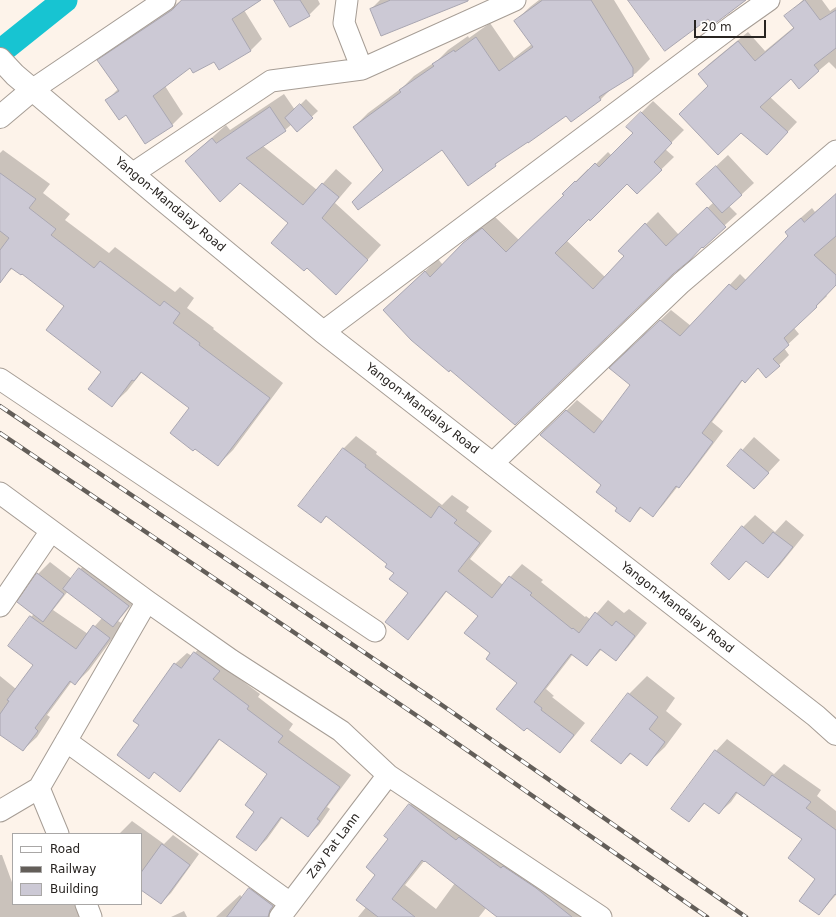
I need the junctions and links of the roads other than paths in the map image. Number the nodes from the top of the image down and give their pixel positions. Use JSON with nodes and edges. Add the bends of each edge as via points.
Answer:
{"nodes":[{"id":1,"x":165,"y":0,"type":"edge"},
{"id":2,"x":347,"y":0,"type":"edge"},
{"id":3,"x":515,"y":0,"type":"edge"},
{"id":4,"x":769,"y":0,"type":"edge"},
{"id":5,"x":7,"y":67,"type":"edge"},
{"id":6,"x":362,"y":69,"type":"junction"},
{"id":7,"x":32,"y":90,"type":"junction"},
{"id":8,"x":0,"y":117,"type":"edge"},
{"id":9,"x":836,"y":151,"type":"edge"},
{"id":10,"x":132,"y":174,"type":"junction"},
{"id":11,"x":323,"y":332,"type":"junction"},
{"id":12,"x":0,"y":379,"type":"edge"},
{"id":13,"x":492,"y":464,"type":"junction"},
{"id":14,"x":0,"y":493,"type":"edge"},
{"id":15,"x":51,"y":531,"type":"junction"},
{"id":16,"x":147,"y":601,"type":"junction"},
{"id":17,"x":0,"y":606,"type":"edge"},
{"id":18,"x":375,"y":631,"type":"dead end"},
{"id":19,"x":836,"y":734,"type":"edge"},
{"id":20,"x":66,"y":741,"type":"junction"},
{"id":21,"x":388,"y":775,"type":"junction"},
{"id":22,"x":40,"y":788,"type":"junction"},
{"id":23,"x":0,"y":811,"type":"edge"},
{"id":24,"x":58,"y":833,"type":"edge"},
{"id":25,"x":86,"y":905,"type":"edge"},
{"id":26,"x":285,"y":910,"type":"edge"},
{"id":27,"x":91,"y":917,"type":"edge"},
{"id":28,"x":601,"y":917,"type":"edge"}],
"edges":[{"from":1,"to":7,"type":"street"},
{"from":2,"to":6,"type":"street","via":[[344,23]]},
{"from":3,"to":6,"type":"street"},
{"from":4,"to":11,"type":"street"},
{"from":5,"to":7,"type":"main road","name":"Yangon-Mandalay Road"},
{"from":6,"to":10,"type":"street","via":[[271,81]]},
{"from":7,"to":8,"type":"main road"},
{"from":7,"to":10,"type":"main road","name":"Yangon-Mandalay Road"},
{"from":9,"to":13,"type":"street","via":[[681,283]]},
{"from":10,"to":11,"type":"main road","name":"Yangon-Mandalay Road"},
{"from":11,"to":13,"type":"main road","name":"Yangon-Mandalay Road"},
{"from":12,"to":18,"type":"street"},
{"from":13,"to":19,"type":"main road","name":"Yangon-Mandalay Road"},
{"from":14,"to":15,"type":"street"},
{"from":15,"to":16,"type":"street"},
{"from":15,"to":17,"type":"street"},
{"from":16,"to":20,"type":"street"},
{"from":16,"to":21,"type":"street","via":[[231,660],[341,731]]},
{"from":20,"to":22,"type":"street"},
{"from":20,"to":26,"type":"street"},
{"from":21,"to":26,"type":"street","name":"Zay Pat Lann"},
{"from":21,"to":28,"type":"street"},
{"from":22,"to":23,"type":"street"},
{"from":22,"to":24,"type":"street"},
{"from":25,"to":27,"type":"street"}]}
